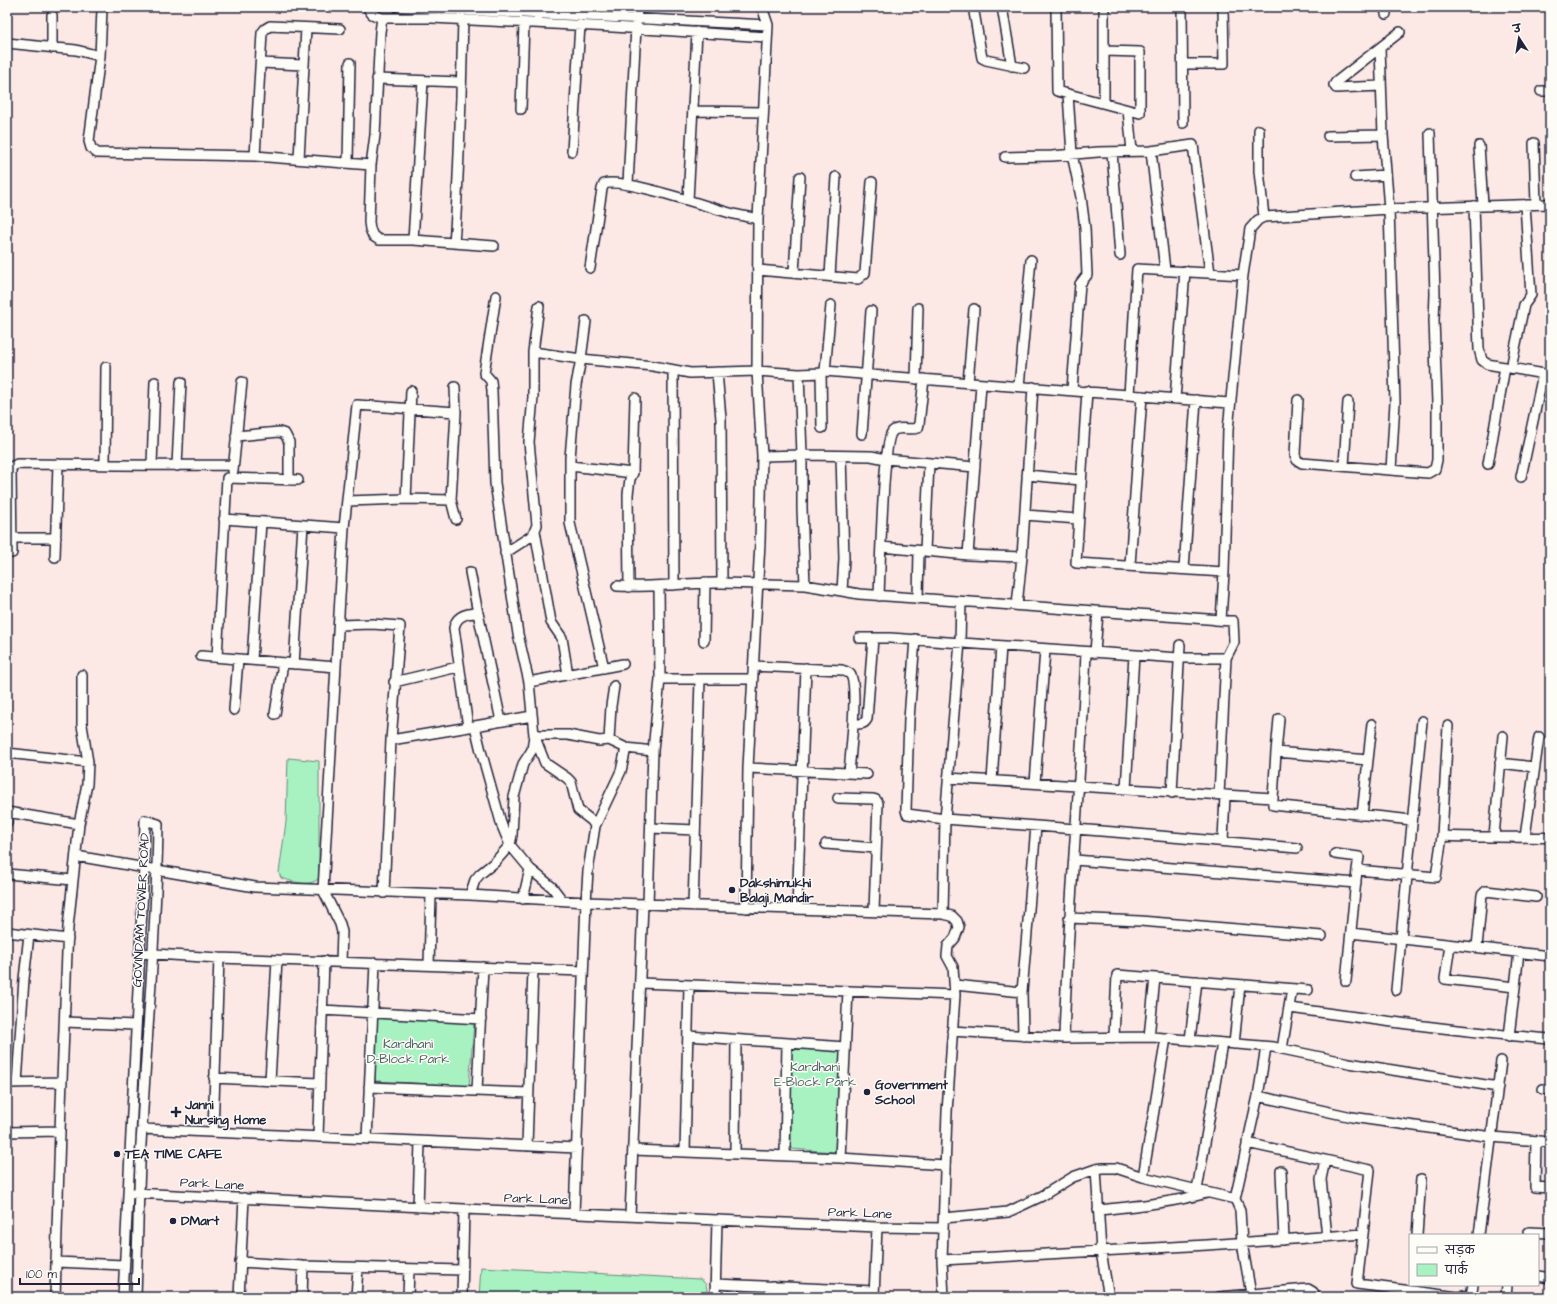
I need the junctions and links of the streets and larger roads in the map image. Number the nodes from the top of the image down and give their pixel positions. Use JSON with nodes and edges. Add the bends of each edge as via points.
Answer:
{"nodes":[{"id":1,"x":398,"y":7,"type":"edge"},
{"id":2,"x":411,"y":7,"type":"edge"},
{"id":3,"x":637,"y":7,"type":"edge"},
{"id":4,"x":762,"y":7,"type":"edge"},
{"id":5,"x":975,"y":7,"type":"edge"},
{"id":6,"x":1002,"y":7,"type":"edge"},
{"id":7,"x":1056,"y":7,"type":"edge"},
{"id":8,"x":1104,"y":7,"type":"edge"},
{"id":9,"x":1182,"y":7,"type":"edge"},
{"id":10,"x":1223,"y":7,"type":"edge"},
{"id":11,"x":102,"y":9,"type":"dead end"},
{"id":12,"x":371,"y":9,"type":"edge"},
{"id":13,"x":506,"y":10,"type":"edge"},
{"id":14,"x":555,"y":10,"type":"edge"},
{"id":15,"x":462,"y":12,"type":"edge"},
{"id":16,"x":52,"y":15,"type":"dead end"},
{"id":17,"x":382,"y":18,"type":"junction"},
{"id":18,"x":636,"y":18,"type":"junction"},
{"id":19,"x":524,"y":23,"type":"junction"},
{"id":20,"x":555,"y":24,"type":"junction"},
{"id":21,"x":768,"y":25,"type":"junction"},
{"id":22,"x":580,"y":26,"type":"junction"},
{"id":23,"x":306,"y":28,"type":"junction"},
{"id":24,"x":340,"y":29,"type":"dead end"},
{"id":25,"x":636,"y":29,"type":"junction"},
{"id":26,"x":697,"y":32,"type":"junction"},
{"id":27,"x":1400,"y":32,"type":"dead end"},
{"id":28,"x":767,"y":37,"type":"junction"},
{"id":29,"x":7,"y":43,"type":"edge"},
{"id":30,"x":52,"y":48,"type":"junction"},
{"id":31,"x":1380,"y":48,"type":"junction"},
{"id":32,"x":1104,"y":51,"type":"junction"},
{"id":33,"x":100,"y":56,"type":"junction"},
{"id":34,"x":261,"y":63,"type":"junction"},
{"id":35,"x":350,"y":63,"type":"dead end"},
{"id":36,"x":1183,"y":64,"type":"junction"},
{"id":37,"x":303,"y":65,"type":"junction"},
{"id":38,"x":1012,"y":66,"type":"junction"},
{"id":39,"x":1024,"y":68,"type":"dead end"},
{"id":40,"x":377,"y":79,"type":"junction"},
{"id":41,"x":423,"y":81,"type":"junction"},
{"id":42,"x":461,"y":82,"type":"junction"},
{"id":43,"x":1381,"y":86,"type":"junction"},
{"id":44,"x":1068,"y":94,"type":"junction"},
{"id":45,"x":1104,"y":104,"type":"junction"},
{"id":46,"x":521,"y":109,"type":"dead end"},
{"id":47,"x":1128,"y":110,"type":"junction"},
{"id":48,"x":693,"y":111,"type":"junction"},
{"id":49,"x":763,"y":112,"type":"junction"},
{"id":50,"x":1183,"y":123,"type":"dead end"},
{"id":51,"x":1259,"y":130,"type":"dead end"},
{"id":52,"x":1430,"y":133,"type":"dead end"},
{"id":53,"x":1328,"y":136,"type":"dead end"},
{"id":54,"x":1383,"y":136,"type":"junction"},
{"id":55,"x":1534,"y":143,"type":"dead end"},
{"id":56,"x":1479,"y":146,"type":"dead end"},
{"id":57,"x":572,"y":151,"type":"dead end"},
{"id":58,"x":1132,"y":151,"type":"junction"},
{"id":59,"x":1151,"y":151,"type":"junction"},
{"id":60,"x":1112,"y":152,"type":"junction"},
{"id":61,"x":1072,"y":154,"type":"junction"},
{"id":62,"x":255,"y":156,"type":"junction"},
{"id":63,"x":1005,"y":157,"type":"dead end"},
{"id":64,"x":299,"y":159,"type":"junction"},
{"id":65,"x":348,"y":162,"type":"junction"},
{"id":66,"x":371,"y":165,"type":"junction"},
{"id":67,"x":1386,"y":175,"type":"junction"},
{"id":68,"x":836,"y":177,"type":"dead end"},
{"id":69,"x":1355,"y":177,"type":"dead end"},
{"id":70,"x":800,"y":178,"type":"dead end"},
{"id":71,"x":872,"y":182,"type":"dead end"},
{"id":72,"x":628,"y":184,"type":"junction"},
{"id":73,"x":688,"y":200,"type":"junction"},
{"id":74,"x":1536,"y":204,"type":"junction"},
{"id":75,"x":1550,"y":204,"type":"edge"},
{"id":76,"x":1479,"y":205,"type":"junction"},
{"id":77,"x":1525,"y":205,"type":"junction"},
{"id":78,"x":1433,"y":207,"type":"junction"},
{"id":79,"x":1389,"y":209,"type":"junction"},
{"id":80,"x":1264,"y":217,"type":"junction"},
{"id":81,"x":758,"y":219,"type":"junction"},
{"id":82,"x":413,"y":240,"type":"junction"},
{"id":83,"x":454,"y":243,"type":"junction"},
{"id":84,"x":494,"y":246,"type":"dead end"},
{"id":85,"x":1120,"y":255,"type":"dead end"},
{"id":86,"x":1031,"y":260,"type":"dead end"},
{"id":87,"x":590,"y":268,"type":"dead end"},
{"id":88,"x":758,"y":270,"type":"junction"},
{"id":89,"x":1165,"y":270,"type":"junction"},
{"id":90,"x":1185,"y":271,"type":"junction"},
{"id":91,"x":794,"y":273,"type":"junction"},
{"id":92,"x":1210,"y":273,"type":"junction"},
{"id":93,"x":830,"y":276,"type":"junction"},
{"id":94,"x":1243,"y":276,"type":"junction"},
{"id":95,"x":496,"y":296,"type":"dead end"},
{"id":96,"x":831,"y":305,"type":"dead end"},
{"id":97,"x":539,"y":306,"type":"dead end"},
{"id":98,"x":918,"y":308,"type":"dead end"},
{"id":99,"x":974,"y":309,"type":"dead end"},
{"id":100,"x":871,"y":312,"type":"dead end"},
{"id":101,"x":586,"y":321,"type":"dead end"},
{"id":102,"x":533,"y":352,"type":"junction"},
{"id":103,"x":581,"y":358,"type":"junction"},
{"id":104,"x":106,"y":367,"type":"dead end"},
{"id":105,"x":1508,"y":368,"type":"junction"},
{"id":106,"x":673,"y":370,"type":"junction"},
{"id":107,"x":757,"y":371,"type":"junction"},
{"id":108,"x":717,"y":372,"type":"junction"},
{"id":109,"x":823,"y":372,"type":"junction"},
{"id":110,"x":799,"y":374,"type":"junction"},
{"id":111,"x":866,"y":374,"type":"junction"},
{"id":112,"x":1547,"y":374,"type":"edge"},
{"id":113,"x":920,"y":379,"type":"junction"},
{"id":114,"x":155,"y":382,"type":"dead end"},
{"id":115,"x":180,"y":382,"type":"dead end"},
{"id":116,"x":242,"y":382,"type":"dead end"},
{"id":117,"x":968,"y":383,"type":"junction"},
{"id":118,"x":981,"y":385,"type":"junction"},
{"id":119,"x":1018,"y":386,"type":"junction"},
{"id":120,"x":455,"y":387,"type":"dead end"},
{"id":121,"x":1033,"y":387,"type":"junction"},
{"id":122,"x":1072,"y":390,"type":"junction"},
{"id":123,"x":411,"y":391,"type":"dead end"},
{"id":124,"x":1087,"y":391,"type":"junction"},
{"id":125,"x":1128,"y":395,"type":"junction"},
{"id":126,"x":1142,"y":396,"type":"junction"},
{"id":127,"x":635,"y":398,"type":"dead end"},
{"id":128,"x":1175,"y":398,"type":"junction"},
{"id":129,"x":1196,"y":400,"type":"junction"},
{"id":130,"x":1298,"y":400,"type":"dead end"},
{"id":131,"x":1348,"y":402,"type":"dead end"},
{"id":132,"x":1230,"y":403,"type":"junction"},
{"id":133,"x":410,"y":409,"type":"junction"},
{"id":134,"x":456,"y":412,"type":"junction"},
{"id":135,"x":822,"y":428,"type":"dead end"},
{"id":136,"x":862,"y":434,"type":"dead end"},
{"id":137,"x":236,"y":436,"type":"junction"},
{"id":138,"x":802,"y":455,"type":"junction"},
{"id":139,"x":762,"y":456,"type":"junction"},
{"id":140,"x":841,"y":456,"type":"junction"},
{"id":141,"x":886,"y":459,"type":"junction"},
{"id":142,"x":929,"y":463,"type":"junction"},
{"id":143,"x":58,"y":464,"type":"junction"},
{"id":144,"x":105,"y":464,"type":"junction"},
{"id":145,"x":1488,"y":464,"type":"dead end"},
{"id":146,"x":152,"y":465,"type":"junction"},
{"id":147,"x":233,"y":465,"type":"junction"},
{"id":148,"x":177,"y":466,"type":"junction"},
{"id":149,"x":570,"y":466,"type":"junction"},
{"id":150,"x":1344,"y":466,"type":"junction"},
{"id":151,"x":975,"y":467,"type":"junction"},
{"id":152,"x":1391,"y":470,"type":"junction"},
{"id":153,"x":633,"y":473,"type":"junction"},
{"id":154,"x":1027,"y":475,"type":"junction"},
{"id":155,"x":1521,"y":477,"type":"dead end"},
{"id":156,"x":233,"y":478,"type":"junction"},
{"id":157,"x":1081,"y":480,"type":"junction"},
{"id":158,"x":406,"y":499,"type":"junction"},
{"id":159,"x":451,"y":500,"type":"junction"},
{"id":160,"x":347,"y":501,"type":"junction"},
{"id":161,"x":1025,"y":515,"type":"junction"},
{"id":162,"x":224,"y":519,"type":"junction"},
{"id":163,"x":1078,"y":519,"type":"junction"},
{"id":164,"x":456,"y":520,"type":"dead end"},
{"id":165,"x":261,"y":522,"type":"junction"},
{"id":166,"x":303,"y":525,"type":"junction"},
{"id":167,"x":344,"y":528,"type":"junction"},
{"id":168,"x":535,"y":531,"type":"junction"},
{"id":169,"x":12,"y":538,"type":"junction"},
{"id":170,"x":56,"y":538,"type":"junction"},
{"id":171,"x":881,"y":547,"type":"junction"},
{"id":172,"x":922,"y":551,"type":"junction"},
{"id":173,"x":12,"y":553,"type":"dead end"},
{"id":174,"x":505,"y":553,"type":"junction"},
{"id":175,"x":968,"y":555,"type":"junction"},
{"id":176,"x":55,"y":557,"type":"dead end"},
{"id":177,"x":1022,"y":557,"type":"junction"},
{"id":178,"x":1130,"y":565,"type":"junction"},
{"id":179,"x":1184,"y":569,"type":"junction"},
{"id":180,"x":470,"y":572,"type":"dead end"},
{"id":181,"x":1224,"y":572,"type":"junction"},
{"id":182,"x":705,"y":582,"type":"junction"},
{"id":183,"x":722,"y":583,"type":"junction"},
{"id":184,"x":759,"y":584,"type":"junction"},
{"id":185,"x":674,"y":585,"type":"junction"},
{"id":186,"x":805,"y":585,"type":"junction"},
{"id":187,"x":617,"y":586,"type":"dead end"},
{"id":188,"x":658,"y":586,"type":"junction"},
{"id":189,"x":629,"y":587,"type":"junction"},
{"id":190,"x":842,"y":591,"type":"junction"},
{"id":191,"x":878,"y":596,"type":"junction"},
{"id":192,"x":918,"y":599,"type":"junction"},
{"id":193,"x":960,"y":602,"type":"junction"},
{"id":194,"x":1017,"y":605,"type":"junction"},
{"id":195,"x":1098,"y":612,"type":"junction"},
{"id":196,"x":478,"y":613,"type":"junction"},
{"id":197,"x":1214,"y":620,"type":"junction"},
{"id":198,"x":339,"y":625,"type":"junction"},
{"id":199,"x":858,"y":638,"type":"dead end"},
{"id":200,"x":873,"y":638,"type":"junction"},
{"id":201,"x":915,"y":639,"type":"junction"},
{"id":202,"x":704,"y":641,"type":"dead end"},
{"id":203,"x":960,"y":642,"type":"junction"},
{"id":204,"x":1180,"y":645,"type":"dead end"},
{"id":205,"x":1001,"y":646,"type":"junction"},
{"id":206,"x":1045,"y":650,"type":"junction"},
{"id":207,"x":1090,"y":652,"type":"junction"},
{"id":208,"x":1134,"y":655,"type":"junction"},
{"id":209,"x":201,"y":656,"type":"dead end"},
{"id":210,"x":217,"y":657,"type":"junction"},
{"id":211,"x":1179,"y":658,"type":"junction"},
{"id":212,"x":1226,"y":658,"type":"junction"},
{"id":213,"x":238,"y":659,"type":"junction"},
{"id":214,"x":252,"y":660,"type":"junction"},
{"id":215,"x":283,"y":663,"type":"junction"},
{"id":216,"x":294,"y":664,"type":"junction"},
{"id":217,"x":623,"y":664,"type":"dead end"},
{"id":218,"x":753,"y":666,"type":"junction"},
{"id":219,"x":336,"y":667,"type":"junction"},
{"id":220,"x":458,"y":667,"type":"junction"},
{"id":221,"x":604,"y":668,"type":"junction"},
{"id":222,"x":806,"y":668,"type":"junction"},
{"id":223,"x":82,"y":675,"type":"dead end"},
{"id":224,"x":568,"y":675,"type":"junction"},
{"id":225,"x":660,"y":679,"type":"junction"},
{"id":226,"x":752,"y":679,"type":"junction"},
{"id":227,"x":700,"y":680,"type":"junction"},
{"id":228,"x":394,"y":682,"type":"junction"},
{"id":229,"x":529,"y":682,"type":"junction"},
{"id":230,"x":614,"y":686,"type":"dead end"},
{"id":231,"x":234,"y":710,"type":"dead end"},
{"id":232,"x":275,"y":714,"type":"dead end"},
{"id":233,"x":532,"y":716,"type":"junction"},
{"id":234,"x":1278,"y":719,"type":"dead end"},
{"id":235,"x":500,"y":721,"type":"junction"},
{"id":236,"x":1422,"y":721,"type":"dead end"},
{"id":237,"x":853,"y":724,"type":"junction"},
{"id":238,"x":1372,"y":724,"type":"dead end"},
{"id":239,"x":472,"y":726,"type":"junction"},
{"id":240,"x":1448,"y":726,"type":"dead end"},
{"id":241,"x":534,"y":735,"type":"junction"},
{"id":242,"x":1503,"y":736,"type":"dead end"},
{"id":243,"x":1539,"y":737,"type":"dead end"},
{"id":244,"x":391,"y":740,"type":"junction"},
{"id":245,"x":610,"y":740,"type":"junction"},
{"id":246,"x":626,"y":748,"type":"junction"},
{"id":247,"x":653,"y":751,"type":"junction"},
{"id":248,"x":7,"y":752,"type":"edge"},
{"id":249,"x":1276,"y":752,"type":"junction"},
{"id":250,"x":1368,"y":760,"type":"junction"},
{"id":251,"x":88,"y":762,"type":"junction"},
{"id":252,"x":1500,"y":763,"type":"junction"},
{"id":253,"x":748,"y":768,"type":"junction"},
{"id":254,"x":1534,"y":768,"type":"junction"},
{"id":255,"x":803,"y":771,"type":"junction"},
{"id":256,"x":849,"y":773,"type":"junction"},
{"id":257,"x":868,"y":774,"type":"dead end"},
{"id":258,"x":948,"y":778,"type":"junction"},
{"id":259,"x":992,"y":781,"type":"junction"},
{"id":260,"x":1035,"y":783,"type":"junction"},
{"id":261,"x":1078,"y":786,"type":"junction"},
{"id":262,"x":1126,"y":789,"type":"junction"},
{"id":263,"x":1172,"y":793,"type":"junction"},
{"id":264,"x":1222,"y":795,"type":"junction"},
{"id":265,"x":838,"y":798,"type":"dead end"},
{"id":266,"x":1273,"y":798,"type":"junction"},
{"id":267,"x":8,"y":812,"type":"edge"},
{"id":268,"x":1362,"y":815,"type":"junction"},
{"id":269,"x":945,"y":819,"type":"junction"},
{"id":270,"x":1412,"y":820,"type":"junction"},
{"id":271,"x":7,"y":822,"type":"edge"},
{"id":272,"x":79,"y":824,"type":"junction"},
{"id":273,"x":595,"y":826,"type":"junction"},
{"id":274,"x":1036,"y":826,"type":"junction"},
{"id":275,"x":650,"y":828,"type":"junction"},
{"id":276,"x":1076,"y":829,"type":"junction"},
{"id":277,"x":695,"y":830,"type":"junction"},
{"id":278,"x":1442,"y":836,"type":"junction"},
{"id":279,"x":1494,"y":836,"type":"junction"},
{"id":280,"x":1525,"y":837,"type":"junction"},
{"id":281,"x":1550,"y":838,"type":"edge"},
{"id":282,"x":1223,"y":841,"type":"junction"},
{"id":283,"x":826,"y":844,"type":"dead end"},
{"id":284,"x":510,"y":845,"type":"junction"},
{"id":285,"x":876,"y":848,"type":"junction"},
{"id":286,"x":1297,"y":848,"type":"dead end"},
{"id":287,"x":1335,"y":854,"type":"dead end"},
{"id":288,"x":76,"y":856,"type":"junction"},
{"id":289,"x":1075,"y":860,"type":"junction"},
{"id":290,"x":144,"y":867,"type":"junction"},
{"id":291,"x":530,"y":869,"type":"junction"},
{"id":292,"x":158,"y":870,"type":"junction"},
{"id":293,"x":1357,"y":870,"type":"junction"},
{"id":294,"x":7,"y":874,"type":"edge"},
{"id":295,"x":1407,"y":875,"type":"junction"},
{"id":296,"x":73,"y":880,"type":"junction"},
{"id":297,"x":1356,"y":883,"type":"junction"},
{"id":298,"x":323,"y":890,"type":"junction"},
{"id":299,"x":384,"y":893,"type":"junction"},
{"id":300,"x":431,"y":895,"type":"junction"},
{"id":301,"x":470,"y":895,"type":"junction"},
{"id":302,"x":1536,"y":897,"type":"dead end"},
{"id":303,"x":523,"y":899,"type":"junction"},
{"id":304,"x":562,"y":900,"type":"junction"},
{"id":305,"x":586,"y":902,"type":"junction"},
{"id":306,"x":646,"y":904,"type":"junction"},
{"id":307,"x":692,"y":906,"type":"junction"},
{"id":308,"x":746,"y":908,"type":"junction"},
{"id":309,"x":797,"y":910,"type":"junction"},
{"id":310,"x":874,"y":911,"type":"junction"},
{"id":311,"x":943,"y":914,"type":"junction"},
{"id":312,"x":1069,"y":918,"type":"junction"},
{"id":313,"x":7,"y":932,"type":"edge"},
{"id":314,"x":1351,"y":933,"type":"junction"},
{"id":315,"x":29,"y":935,"type":"junction"},
{"id":316,"x":1322,"y":936,"type":"dead end"},
{"id":317,"x":68,"y":939,"type":"junction"},
{"id":318,"x":1401,"y":939,"type":"junction"},
{"id":319,"x":1450,"y":945,"type":"junction"},
{"id":320,"x":1477,"y":948,"type":"junction"},
{"id":321,"x":1520,"y":952,"type":"junction"},
{"id":322,"x":139,"y":953,"type":"junction"},
{"id":323,"x":154,"y":953,"type":"junction"},
{"id":324,"x":1550,"y":956,"type":"edge"},
{"id":325,"x":219,"y":958,"type":"junction"},
{"id":326,"x":277,"y":960,"type":"junction"},
{"id":327,"x":324,"y":961,"type":"junction"},
{"id":328,"x":341,"y":962,"type":"junction"},
{"id":329,"x":375,"y":963,"type":"junction"},
{"id":330,"x":429,"y":965,"type":"junction"},
{"id":331,"x":484,"y":967,"type":"junction"},
{"id":332,"x":532,"y":969,"type":"junction"},
{"id":333,"x":583,"y":971,"type":"junction"},
{"id":334,"x":1155,"y":978,"type":"junction"},
{"id":335,"x":1197,"y":981,"type":"junction"},
{"id":336,"x":1346,"y":981,"type":"dead end"},
{"id":337,"x":640,"y":983,"type":"junction"},
{"id":338,"x":689,"y":985,"type":"junction"},
{"id":339,"x":1240,"y":985,"type":"junction"},
{"id":340,"x":1515,"y":987,"type":"junction"},
{"id":341,"x":1292,"y":989,"type":"junction"},
{"id":342,"x":955,"y":990,"type":"junction"},
{"id":343,"x":1308,"y":990,"type":"dead end"},
{"id":344,"x":1396,"y":990,"type":"dead end"},
{"id":345,"x":848,"y":991,"type":"junction"},
{"id":346,"x":1022,"y":992,"type":"junction"},
{"id":347,"x":1290,"y":1008,"type":"junction"},
{"id":348,"x":322,"y":1010,"type":"junction"},
{"id":349,"x":372,"y":1013,"type":"junction"},
{"id":350,"x":481,"y":1019,"type":"junction"},
{"id":351,"x":65,"y":1022,"type":"junction"},
{"id":352,"x":135,"y":1025,"type":"junction"},
{"id":353,"x":952,"y":1031,"type":"junction"},
{"id":354,"x":688,"y":1036,"type":"junction"},
{"id":355,"x":1023,"y":1036,"type":"junction"},
{"id":356,"x":1114,"y":1036,"type":"junction"},
{"id":357,"x":1149,"y":1036,"type":"junction"},
{"id":358,"x":1509,"y":1036,"type":"junction"},
{"id":359,"x":1064,"y":1038,"type":"junction"},
{"id":360,"x":1166,"y":1038,"type":"junction"},
{"id":361,"x":1550,"y":1039,"type":"edge"},
{"id":362,"x":736,"y":1040,"type":"junction"},
{"id":363,"x":1190,"y":1040,"type":"junction"},
{"id":364,"x":786,"y":1043,"type":"junction"},
{"id":365,"x":1222,"y":1043,"type":"junction"},
{"id":366,"x":1234,"y":1044,"type":"junction"},
{"id":367,"x":845,"y":1047,"type":"junction"},
{"id":368,"x":1266,"y":1047,"type":"junction"},
{"id":369,"x":1282,"y":1049,"type":"junction"},
{"id":370,"x":1501,"y":1061,"type":"dead end"},
{"id":371,"x":214,"y":1078,"type":"junction"},
{"id":372,"x":270,"y":1081,"type":"junction"},
{"id":373,"x":62,"y":1082,"type":"junction"},
{"id":374,"x":7,"y":1083,"type":"edge"},
{"id":375,"x":17,"y":1083,"type":"junction"},
{"id":376,"x":319,"y":1083,"type":"junction"},
{"id":377,"x":369,"y":1087,"type":"junction"},
{"id":378,"x":1498,"y":1087,"type":"junction"},
{"id":379,"x":477,"y":1091,"type":"junction"},
{"id":380,"x":529,"y":1093,"type":"junction"},
{"id":381,"x":1258,"y":1096,"type":"junction"},
{"id":382,"x":142,"y":1129,"type":"junction"},
{"id":383,"x":60,"y":1131,"type":"junction"},
{"id":384,"x":7,"y":1132,"type":"edge"},
{"id":385,"x":213,"y":1132,"type":"junction"},
{"id":386,"x":318,"y":1137,"type":"junction"},
{"id":387,"x":1492,"y":1137,"type":"junction"},
{"id":388,"x":367,"y":1140,"type":"junction"},
{"id":389,"x":1536,"y":1141,"type":"junction"},
{"id":390,"x":420,"y":1142,"type":"junction"},
{"id":391,"x":1550,"y":1142,"type":"edge"},
{"id":392,"x":1247,"y":1143,"type":"junction"},
{"id":393,"x":527,"y":1146,"type":"junction"},
{"id":394,"x":576,"y":1148,"type":"junction"},
{"id":395,"x":632,"y":1150,"type":"junction"},
{"id":396,"x":685,"y":1152,"type":"junction"},
{"id":397,"x":735,"y":1154,"type":"junction"},
{"id":398,"x":785,"y":1156,"type":"junction"},
{"id":399,"x":840,"y":1158,"type":"junction"},
{"id":400,"x":1325,"y":1160,"type":"junction"},
{"id":401,"x":945,"y":1165,"type":"junction"},
{"id":402,"x":1096,"y":1169,"type":"junction"},
{"id":403,"x":1281,"y":1170,"type":"dead end"},
{"id":404,"x":1143,"y":1177,"type":"junction"},
{"id":405,"x":1421,"y":1179,"type":"dead end"},
{"id":406,"x":1550,"y":1188,"type":"edge"},
{"id":407,"x":1197,"y":1190,"type":"junction"},
{"id":408,"x":1208,"y":1192,"type":"junction"},
{"id":409,"x":127,"y":1193,"type":"junction"},
{"id":410,"x":140,"y":1193,"type":"junction"},
{"id":411,"x":244,"y":1198,"type":"junction"},
{"id":412,"x":1235,"y":1199,"type":"junction"},
{"id":413,"x":418,"y":1207,"type":"junction"},
{"id":414,"x":464,"y":1209,"type":"junction"},
{"id":415,"x":1098,"y":1210,"type":"junction"},
{"id":416,"x":574,"y":1214,"type":"junction"},
{"id":417,"x":630,"y":1216,"type":"junction"},
{"id":418,"x":944,"y":1218,"type":"junction"},
{"id":419,"x":717,"y":1220,"type":"junction"},
{"id":420,"x":877,"y":1227,"type":"junction"},
{"id":421,"x":943,"y":1228,"type":"junction"},
{"id":422,"x":1529,"y":1232,"type":"dead end"},
{"id":423,"x":1550,"y":1233,"type":"edge"},
{"id":424,"x":1363,"y":1234,"type":"junction"},
{"id":425,"x":1417,"y":1234,"type":"edge"},
{"id":426,"x":1479,"y":1234,"type":"edge"},
{"id":427,"x":1327,"y":1237,"type":"junction"},
{"id":428,"x":1284,"y":1240,"type":"junction"},
{"id":429,"x":1242,"y":1243,"type":"junction"},
{"id":430,"x":1101,"y":1252,"type":"junction"},
{"id":431,"x":942,"y":1260,"type":"junction"},
{"id":432,"x":56,"y":1262,"type":"junction"},
{"id":433,"x":240,"y":1262,"type":"junction"},
{"id":434,"x":124,"y":1266,"type":"junction"},
{"id":435,"x":303,"y":1266,"type":"junction"},
{"id":436,"x":358,"y":1268,"type":"junction"},
{"id":437,"x":409,"y":1269,"type":"junction"},
{"id":438,"x":462,"y":1270,"type":"junction"},
{"id":439,"x":1539,"y":1276,"type":"edge"},
{"id":440,"x":1550,"y":1278,"type":"edge"},
{"id":441,"x":715,"y":1284,"type":"junction"},
{"id":442,"x":773,"y":1286,"type":"junction"},
{"id":443,"x":1472,"y":1286,"type":"edge"},
{"id":444,"x":1507,"y":1286,"type":"edge"},
{"id":445,"x":1414,"y":1291,"type":"edge"},
{"id":446,"x":822,"y":1293,"type":"edge"},
{"id":447,"x":874,"y":1294,"type":"edge"},
{"id":448,"x":1251,"y":1294,"type":"junction"},
{"id":449,"x":55,"y":1297,"type":"edge"},
{"id":450,"x":123,"y":1297,"type":"edge"},
{"id":451,"x":136,"y":1297,"type":"edge"},
{"id":452,"x":239,"y":1297,"type":"edge"},
{"id":453,"x":302,"y":1297,"type":"edge"},
{"id":454,"x":356,"y":1297,"type":"edge"},
{"id":455,"x":408,"y":1297,"type":"edge"},
{"id":456,"x":462,"y":1297,"type":"edge"},
{"id":457,"x":715,"y":1297,"type":"edge"},
{"id":458,"x":772,"y":1297,"type":"edge"},
{"id":459,"x":944,"y":1297,"type":"edge"},
{"id":460,"x":1109,"y":1297,"type":"edge"},
{"id":461,"x":1219,"y":1297,"type":"edge"},
{"id":462,"x":1315,"y":1297,"type":"edge"},
{"id":463,"x":1458,"y":1297,"type":"edge"},
{"id":464,"x":1506,"y":1297,"type":"edge"}],
"edges":[{"from":1,"to":2,"type":"street"},
{"from":2,"to":15,"type":"street"},
{"from":3,"to":18,"type":"street"},
{"from":4,"to":21,"type":"street"},
{"from":5,"to":38,"type":"street","via":[[982,58]]},
{"from":6,"to":38,"type":"street"},
{"from":7,"to":44,"type":"street","via":[[1057,91]]},
{"from":8,"to":32,"type":"street"},
{"from":9,"to":36,"type":"street"},
{"from":10,"to":36,"type":"street","via":[[1224,64]]},
{"from":11,"to":33,"type":"street"},
{"from":12,"to":17,"type":"street"},
{"from":13,"to":14,"type":"street"},
{"from":13,"to":15,"type":"street"},
{"from":14,"to":18,"type":"street"},
{"from":14,"to":20,"type":"street"},
{"from":15,"to":17,"type":"street","via":[[432,18]]},
{"from":15,"to":19,"type":"street"},
{"from":15,"to":42,"type":"street"},
{"from":16,"to":30,"type":"street"},
{"from":17,"to":40,"type":"street"},
{"from":18,"to":21,"type":"street"},
{"from":18,"to":25,"type":"street"},
{"from":19,"to":20,"type":"street"},
{"from":19,"to":46,"type":"street"},
{"from":20,"to":22,"type":"street"},
{"from":21,"to":28,"type":"street"},
{"from":22,"to":25,"type":"street"},
{"from":22,"to":57,"type":"street"},
{"from":23,"to":24,"type":"street"},
{"from":23,"to":34,"type":"street","via":[[270,26],[264,29]]},
{"from":23,"to":37,"type":"street"},
{"from":25,"to":26,"type":"street"},
{"from":25,"to":72,"type":"street"},
{"from":26,"to":28,"type":"street"},
{"from":26,"to":48,"type":"street"},
{"from":27,"to":31,"type":"street"},
{"from":28,"to":49,"type":"street"},
{"from":29,"to":30,"type":"street"},
{"from":30,"to":33,"type":"street"},
{"from":31,"to":43,"type":"street"},
{"from":31,"to":43,"type":"street","via":[[1334,85],[1336,88]]},
{"from":32,"to":45,"type":"street"},
{"from":32,"to":47,"type":"street","via":[[1140,52],[1140,113]]},
{"from":33,"to":62,"type":"street","via":[[88,141],[97,153]]},
{"from":34,"to":37,"type":"street"},
{"from":34,"to":62,"type":"street"},
{"from":35,"to":65,"type":"street"},
{"from":36,"to":50,"type":"street"},
{"from":37,"to":64,"type":"street"},
{"from":38,"to":39,"type":"street"},
{"from":40,"to":41,"type":"street"},
{"from":40,"to":66,"type":"street"},
{"from":41,"to":42,"type":"street"},
{"from":41,"to":82,"type":"street"},
{"from":42,"to":83,"type":"street"},
{"from":43,"to":54,"type":"street"},
{"from":44,"to":45,"type":"street"},
{"from":44,"to":61,"type":"street"},
{"from":45,"to":47,"type":"street"},
{"from":47,"to":58,"type":"street"},
{"from":48,"to":49,"type":"street"},
{"from":48,"to":73,"type":"street"},
{"from":49,"to":81,"type":"street"},
{"from":51,"to":80,"type":"street","via":[[1259,171]]},
{"from":52,"to":78,"type":"street"},
{"from":53,"to":54,"type":"street"},
{"from":54,"to":67,"type":"street"},
{"from":55,"to":74,"type":"street"},
{"from":56,"to":76,"type":"street"},
{"from":58,"to":59,"type":"street"},
{"from":58,"to":60,"type":"street"},
{"from":59,"to":89,"type":"street"},
{"from":59,"to":92,"type":"street","via":[[1193,145]]},
{"from":60,"to":61,"type":"street"},
{"from":60,"to":85,"type":"street"},
{"from":61,"to":63,"type":"street"},
{"from":61,"to":122,"type":"street","via":[[1084,220],[1087,275],[1080,284]]},
{"from":62,"to":64,"type":"street"},
{"from":64,"to":65,"type":"street"},
{"from":65,"to":66,"type":"street"},
{"from":66,"to":82,"type":"street","via":[[369,222],[373,236],[379,240]]},
{"from":67,"to":69,"type":"street"},
{"from":67,"to":79,"type":"street"},
{"from":68,"to":93,"type":"street"},
{"from":70,"to":91,"type":"street"},
{"from":71,"to":93,"type":"street","via":[[865,273],[858,279]]},
{"from":72,"to":73,"type":"street"},
{"from":72,"to":87,"type":"street","via":[[604,184]]},
{"from":73,"to":81,"type":"street"},
{"from":74,"to":75,"type":"street"},
{"from":74,"to":77,"type":"street"},
{"from":76,"to":77,"type":"street"},
{"from":76,"to":78,"type":"street"},
{"from":76,"to":105,"type":"street","via":[[1480,355],[1486,364]]},
{"from":77,"to":105,"type":"street","via":[[1531,295],[1524,305]]},
{"from":78,"to":79,"type":"street"},
{"from":78,"to":152,"type":"street","via":[[1437,404],[1435,469],[1428,473]]},
{"from":79,"to":80,"type":"street"},
{"from":79,"to":152,"type":"street","via":[[1395,402]]},
{"from":80,"to":94,"type":"street","via":[[1250,229]]},
{"from":81,"to":88,"type":"street"},
{"from":82,"to":83,"type":"street"},
{"from":83,"to":84,"type":"street"},
{"from":86,"to":119,"type":"street"},
{"from":88,"to":91,"type":"street"},
{"from":88,"to":107,"type":"street"},
{"from":89,"to":90,"type":"street"},
{"from":89,"to":125,"type":"street","via":[[1141,268],[1137,271]]},
{"from":90,"to":92,"type":"street"},
{"from":90,"to":128,"type":"street"},
{"from":91,"to":93,"type":"street"},
{"from":92,"to":94,"type":"street"},
{"from":94,"to":132,"type":"street"},
{"from":95,"to":174,"type":"street","via":[[484,372],[491,381],[495,483]]},
{"from":96,"to":109,"type":"street"},
{"from":97,"to":102,"type":"street"},
{"from":98,"to":113,"type":"street"},
{"from":99,"to":117,"type":"street"},
{"from":100,"to":111,"type":"street"},
{"from":101,"to":103,"type":"street"},
{"from":102,"to":103,"type":"street"},
{"from":102,"to":168,"type":"street","via":[[529,442],[538,525]]},
{"from":103,"to":106,"type":"street"},
{"from":103,"to":149,"type":"street","via":[[576,385]]},
{"from":104,"to":144,"type":"street"},
{"from":105,"to":112,"type":"street"},
{"from":105,"to":145,"type":"street"},
{"from":106,"to":108,"type":"street","via":[[690,373]]},
{"from":106,"to":185,"type":"street"},
{"from":107,"to":108,"type":"street"},
{"from":107,"to":110,"type":"street"},
{"from":107,"to":139,"type":"street"},
{"from":108,"to":183,"type":"street","via":[[721,419]]},
{"from":109,"to":110,"type":"street"},
{"from":109,"to":111,"type":"street"},
{"from":109,"to":135,"type":"street"},
{"from":110,"to":138,"type":"street"},
{"from":111,"to":113,"type":"street"},
{"from":111,"to":136,"type":"street"},
{"from":112,"to":155,"type":"street"},
{"from":113,"to":117,"type":"street"},
{"from":113,"to":141,"type":"street","via":[[918,428],[893,430],[890,433]]},
{"from":114,"to":146,"type":"street"},
{"from":115,"to":148,"type":"street"},
{"from":116,"to":137,"type":"street"},
{"from":117,"to":118,"type":"street"},
{"from":118,"to":119,"type":"street"},
{"from":118,"to":151,"type":"street"},
{"from":119,"to":121,"type":"street"},
{"from":120,"to":134,"type":"street"},
{"from":121,"to":122,"type":"street"},
{"from":121,"to":154,"type":"street"},
{"from":122,"to":124,"type":"street"},
{"from":123,"to":133,"type":"street"},
{"from":124,"to":125,"type":"street"},
{"from":124,"to":157,"type":"street"},
{"from":125,"to":126,"type":"street"},
{"from":126,"to":128,"type":"street"},
{"from":126,"to":178,"type":"street"},
{"from":127,"to":153,"type":"street"},
{"from":128,"to":129,"type":"street"},
{"from":129,"to":132,"type":"street"},
{"from":129,"to":179,"type":"street"},
{"from":130,"to":150,"type":"street","via":[[1295,455],[1297,460],[1302,463]]},
{"from":131,"to":150,"type":"street"},
{"from":132,"to":181,"type":"street"},
{"from":133,"to":134,"type":"street"},
{"from":133,"to":158,"type":"street"},
{"from":133,"to":160,"type":"street","via":[[357,405]]},
{"from":134,"to":159,"type":"street"},
{"from":137,"to":147,"type":"street"},
{"from":137,"to":156,"type":"street","via":[[280,432],[285,434],[289,442],[293,480]]},
{"from":138,"to":139,"type":"street"},
{"from":138,"to":140,"type":"street"},
{"from":138,"to":186,"type":"street"},
{"from":139,"to":184,"type":"street"},
{"from":140,"to":141,"type":"street"},
{"from":140,"to":190,"type":"street","via":[[844,558]]},
{"from":141,"to":142,"type":"street"},
{"from":141,"to":171,"type":"street"},
{"from":142,"to":151,"type":"street"},
{"from":142,"to":172,"type":"street"},
{"from":143,"to":144,"type":"street"},
{"from":143,"to":169,"type":"street","via":[[17,464],[11,468]]},
{"from":143,"to":170,"type":"street"},
{"from":144,"to":146,"type":"street"},
{"from":146,"to":148,"type":"street"},
{"from":147,"to":148,"type":"street"},
{"from":147,"to":156,"type":"street"},
{"from":149,"to":153,"type":"street"},
{"from":149,"to":221,"type":"street","via":[[570,523]]},
{"from":150,"to":152,"type":"street"},
{"from":151,"to":175,"type":"street"},
{"from":153,"to":189,"type":"street","via":[[628,494]]},
{"from":154,"to":157,"type":"street"},
{"from":154,"to":161,"type":"street"},
{"from":156,"to":162,"type":"street","via":[[227,478]]},
{"from":157,"to":163,"type":"street"},
{"from":158,"to":159,"type":"street"},
{"from":158,"to":160,"type":"street"},
{"from":159,"to":164,"type":"street"},
{"from":160,"to":167,"type":"street"},
{"from":161,"to":163,"type":"street"},
{"from":161,"to":177,"type":"street"},
{"from":162,"to":165,"type":"street"},
{"from":162,"to":210,"type":"street"},
{"from":163,"to":178,"type":"street","via":[[1076,562]]},
{"from":165,"to":166,"type":"street"},
{"from":165,"to":214,"type":"street"},
{"from":166,"to":167,"type":"street"},
{"from":166,"to":216,"type":"street"},
{"from":167,"to":198,"type":"street"},
{"from":168,"to":174,"type":"street"},
{"from":168,"to":224,"type":"street","via":[[551,622],[562,638]]},
{"from":169,"to":170,"type":"street"},
{"from":169,"to":173,"type":"street"},
{"from":170,"to":176,"type":"street"},
{"from":171,"to":172,"type":"street"},
{"from":171,"to":191,"type":"street"},
{"from":172,"to":175,"type":"street"},
{"from":172,"to":192,"type":"street"},
{"from":174,"to":229,"type":"street","via":[[518,634]]},
{"from":175,"to":177,"type":"street"},
{"from":177,"to":194,"type":"street"},
{"from":178,"to":179,"type":"street"},
{"from":179,"to":181,"type":"street"},
{"from":180,"to":196,"type":"street"},
{"from":181,"to":197,"type":"street","via":[[1221,620]]},
{"from":182,"to":183,"type":"street"},
{"from":182,"to":185,"type":"street"},
{"from":182,"to":202,"type":"street"},
{"from":183,"to":184,"type":"street"},
{"from":184,"to":186,"type":"street"},
{"from":184,"to":218,"type":"street"},
{"from":185,"to":188,"type":"street"},
{"from":186,"to":190,"type":"street"},
{"from":187,"to":189,"type":"street"},
{"from":188,"to":189,"type":"street"},
{"from":188,"to":225,"type":"street"},
{"from":190,"to":191,"type":"street"},
{"from":191,"to":192,"type":"street"},
{"from":192,"to":193,"type":"street"},
{"from":193,"to":194,"type":"street"},
{"from":193,"to":203,"type":"street"},
{"from":194,"to":195,"type":"street"},
{"from":195,"to":197,"type":"street"},
{"from":195,"to":207,"type":"street"},
{"from":196,"to":220,"type":"street","via":[[463,616],[455,622]]},
{"from":196,"to":235,"type":"street"},
{"from":197,"to":212,"type":"street","via":[[1233,621],[1234,642]]},
{"from":198,"to":219,"type":"street"},
{"from":198,"to":228,"type":"street","via":[[400,626]]},
{"from":199,"to":200,"type":"street"},
{"from":200,"to":201,"type":"street"},
{"from":200,"to":237,"type":"street","via":[[867,719],[862,724]]},
{"from":201,"to":203,"type":"street"},
{"from":201,"to":269,"type":"street","via":[[906,810],[910,815]]},
{"from":203,"to":205,"type":"street"},
{"from":203,"to":258,"type":"street"},
{"from":204,"to":211,"type":"street"},
{"from":205,"to":206,"type":"street"},
{"from":205,"to":259,"type":"street"},
{"from":206,"to":207,"type":"street"},
{"from":206,"to":260,"type":"street"},
{"from":207,"to":208,"type":"street"},
{"from":207,"to":261,"type":"street"},
{"from":208,"to":211,"type":"street"},
{"from":208,"to":262,"type":"street"},
{"from":209,"to":210,"type":"street"},
{"from":210,"to":213,"type":"street"},
{"from":211,"to":212,"type":"street"},
{"from":211,"to":263,"type":"street"},
{"from":212,"to":264,"type":"street"},
{"from":213,"to":214,"type":"street"},
{"from":213,"to":231,"type":"street"},
{"from":214,"to":215,"type":"street"},
{"from":215,"to":216,"type":"street"},
{"from":215,"to":232,"type":"street"},
{"from":216,"to":219,"type":"street"},
{"from":217,"to":221,"type":"street"},
{"from":218,"to":222,"type":"street"},
{"from":218,"to":226,"type":"street"},
{"from":219,"to":298,"type":"street"},
{"from":220,"to":228,"type":"street"},
{"from":220,"to":239,"type":"street"},
{"from":221,"to":224,"type":"street"},
{"from":222,"to":237,"type":"street","via":[[842,670],[850,674],[854,682]]},
{"from":222,"to":255,"type":"street"},
{"from":223,"to":251,"type":"street","via":[[82,725]]},
{"from":224,"to":229,"type":"street"},
{"from":225,"to":227,"type":"street"},
{"from":225,"to":247,"type":"street"},
{"from":226,"to":227,"type":"street"},
{"from":226,"to":253,"type":"street"},
{"from":227,"to":277,"type":"street"},
{"from":228,"to":244,"type":"street"},
{"from":229,"to":233,"type":"street"},
{"from":230,"to":245,"type":"street"},
{"from":233,"to":235,"type":"street"},
{"from":233,"to":241,"type":"street"},
{"from":234,"to":249,"type":"street"},
{"from":235,"to":239,"type":"street"},
{"from":236,"to":270,"type":"street"},
{"from":237,"to":256,"type":"street"},
{"from":238,"to":250,"type":"street"},
{"from":239,"to":244,"type":"street"},
{"from":239,"to":284,"type":"street"},
{"from":240,"to":278,"type":"street"},
{"from":241,"to":245,"type":"street","via":[[568,735],[599,741]]},
{"from":241,"to":273,"type":"street","via":[[544,763],[567,778],[578,810]]},
{"from":241,"to":284,"type":"street","via":[[532,750],[523,764],[514,797]]},
{"from":242,"to":252,"type":"street"},
{"from":243,"to":254,"type":"street"},
{"from":244,"to":299,"type":"street"},
{"from":245,"to":246,"type":"street"},
{"from":246,"to":247,"type":"street"},
{"from":246,"to":273,"type":"street","via":[[619,775]]},
{"from":247,"to":275,"type":"street"},
{"from":248,"to":251,"type":"street"},
{"from":249,"to":250,"type":"street"},
{"from":249,"to":266,"type":"street"},
{"from":250,"to":268,"type":"street"},
{"from":251,"to":272,"type":"street","via":[[87,784]]},
{"from":252,"to":254,"type":"street"},
{"from":252,"to":279,"type":"street"},
{"from":253,"to":255,"type":"street"},
{"from":253,"to":308,"type":"street"},
{"from":254,"to":280,"type":"street"},
{"from":255,"to":256,"type":"street"},
{"from":255,"to":309,"type":"street"},
{"from":256,"to":257,"type":"street"},
{"from":258,"to":259,"type":"street"},
{"from":258,"to":269,"type":"street"},
{"from":259,"to":260,"type":"street"},
{"from":260,"to":261,"type":"street"},
{"from":261,"to":262,"type":"street"},
{"from":261,"to":276,"type":"street"},
{"from":262,"to":263,"type":"street"},
{"from":263,"to":264,"type":"street"},
{"from":264,"to":266,"type":"street"},
{"from":264,"to":282,"type":"street"},
{"from":265,"to":285,"type":"street","via":[[876,800]]},
{"from":266,"to":268,"type":"street","via":[[1273,805]]},
{"from":267,"to":271,"type":"street"},
{"from":267,"to":272,"type":"street"},
{"from":268,"to":270,"type":"street"},
{"from":269,"to":274,"type":"street"},
{"from":269,"to":311,"type":"street"},
{"from":270,"to":295,"type":"street"},
{"from":272,"to":288,"type":"street"},
{"from":273,"to":305,"type":"street"},
{"from":274,"to":276,"type":"street"},
{"from":274,"to":346,"type":"street"},
{"from":275,"to":277,"type":"street"},
{"from":275,"to":306,"type":"street"},
{"from":276,"to":282,"type":"street"},
{"from":276,"to":289,"type":"street"},
{"from":277,"to":307,"type":"street"},
{"from":278,"to":279,"type":"street"},
{"from":278,"to":295,"type":"street","via":[[1436,877]]},
{"from":279,"to":280,"type":"street"},
{"from":280,"to":281,"type":"street"},
{"from":282,"to":286,"type":"street"},
{"from":283,"to":285,"type":"street"},
{"from":284,"to":291,"type":"street"},
{"from":284,"to":301,"type":"street","via":[[475,880]]},
{"from":285,"to":310,"type":"street"},
{"from":287,"to":293,"type":"street","via":[[1359,857]]},
{"from":288,"to":290,"type":"street"},
{"from":288,"to":296,"type":"street"},
{"from":289,"to":297,"type":"street"},
{"from":289,"to":312,"type":"street"},
{"from":290,"to":292,"type":"street"},
{"from":290,"to":292,"type":"street","name":"GOVINDAM TOWER ROAD","via":[[144,820],[158,824]]},
{"from":290,"to":322,"type":"street","name":"GOVINDAM TOWER ROAD"},
{"from":291,"to":303,"type":"street"},
{"from":291,"to":304,"type":"street","via":[[552,887]]},
{"from":292,"to":298,"type":"street","via":[[255,887]]},
{"from":292,"to":323,"type":"street","name":"GOVINDAM TOWER ROAD"},
{"from":293,"to":295,"type":"street"},
{"from":293,"to":297,"type":"street"},
{"from":294,"to":296,"type":"street"},
{"from":295,"to":318,"type":"street"},
{"from":296,"to":317,"type":"street"},
{"from":297,"to":314,"type":"street"},
{"from":298,"to":299,"type":"street"},
{"from":298,"to":328,"type":"street","via":[[342,932]]},
{"from":299,"to":300,"type":"street"},
{"from":300,"to":301,"type":"street"},
{"from":300,"to":330,"type":"street"},
{"from":301,"to":303,"type":"street"},
{"from":302,"to":320,"type":"street","via":[[1486,892],[1482,895]]},
{"from":303,"to":304,"type":"street"},
{"from":304,"to":305,"type":"street"},
{"from":305,"to":306,"type":"street"},
{"from":305,"to":333,"type":"street"},
{"from":306,"to":307,"type":"street"},
{"from":306,"to":337,"type":"street"},
{"from":307,"to":308,"type":"street"},
{"from":308,"to":309,"type":"street"},
{"from":309,"to":310,"type":"street"},
{"from":310,"to":311,"type":"street"},
{"from":311,"to":342,"type":"street","via":[[952,916],[959,927],[955,938],[948,946],[947,956],[953,967]]},
{"from":312,"to":316,"type":"street","via":[[1140,921]]},
{"from":312,"to":359,"type":"street"},
{"from":313,"to":315,"type":"street"},
{"from":314,"to":318,"type":"street"},
{"from":314,"to":336,"type":"street"},
{"from":315,"to":317,"type":"street"},
{"from":315,"to":375,"type":"street"},
{"from":317,"to":351,"type":"street"},
{"from":318,"to":319,"type":"street"},
{"from":318,"to":344,"type":"street"},
{"from":319,"to":320,"type":"street"},
{"from":319,"to":340,"type":"street","via":[[1445,979]]},
{"from":320,"to":321,"type":"street"},
{"from":321,"to":324,"type":"street"},
{"from":321,"to":340,"type":"street"},
{"from":322,"to":323,"type":"street"},
{"from":322,"to":352,"type":"street","name":"GOVINDAM TOWER ROAD"},
{"from":323,"to":325,"type":"street"},
{"from":323,"to":382,"type":"street","name":"GOVINDAM TOWER ROAD"},
{"from":325,"to":326,"type":"street"},
{"from":325,"to":371,"type":"street"},
{"from":326,"to":327,"type":"street"},
{"from":326,"to":372,"type":"street"},
{"from":327,"to":328,"type":"street"},
{"from":327,"to":348,"type":"street"},
{"from":328,"to":329,"type":"street"},
{"from":329,"to":330,"type":"street"},
{"from":329,"to":349,"type":"street"},
{"from":330,"to":331,"type":"street"},
{"from":331,"to":332,"type":"street"},
{"from":331,"to":350,"type":"street"},
{"from":332,"to":333,"type":"street"},
{"from":332,"to":380,"type":"street"},
{"from":333,"to":394,"type":"street"},
{"from":334,"to":335,"type":"street"},
{"from":334,"to":356,"type":"street","via":[[1117,975]]},
{"from":334,"to":357,"type":"street"},
{"from":335,"to":339,"type":"street"},
{"from":335,"to":363,"type":"street"},
{"from":337,"to":338,"type":"street"},
{"from":337,"to":395,"type":"street"},
{"from":338,"to":345,"type":"street"},
{"from":338,"to":354,"type":"street"},
{"from":339,"to":341,"type":"street"},
{"from":339,"to":366,"type":"street"},
{"from":340,"to":358,"type":"street"},
{"from":341,"to":343,"type":"street"},
{"from":341,"to":347,"type":"street"},
{"from":342,"to":345,"type":"street"},
{"from":342,"to":346,"type":"street"},
{"from":342,"to":353,"type":"street"},
{"from":345,"to":367,"type":"street"},
{"from":346,"to":355,"type":"street"},
{"from":347,"to":358,"type":"street"},
{"from":347,"to":369,"type":"street"},
{"from":348,"to":349,"type":"street"},
{"from":348,"to":376,"type":"street"},
{"from":349,"to":350,"type":"street"},
{"from":349,"to":377,"type":"street"},
{"from":350,"to":379,"type":"street"},
{"from":351,"to":352,"type":"street"},
{"from":351,"to":373,"type":"street"},
{"from":352,"to":409,"type":"street","name":"GOVINDAM TOWER ROAD"},
{"from":353,"to":355,"type":"street"},
{"from":353,"to":401,"type":"street"},
{"from":354,"to":362,"type":"street"},
{"from":354,"to":396,"type":"street"},
{"from":355,"to":359,"type":"street"},
{"from":356,"to":357,"type":"street"},
{"from":356,"to":359,"type":"street"},
{"from":357,"to":360,"type":"street"},
{"from":358,"to":361,"type":"street"},
{"from":360,"to":363,"type":"street"},
{"from":360,"to":404,"type":"street"},
{"from":362,"to":364,"type":"street"},
{"from":362,"to":397,"type":"street"},
{"from":363,"to":365,"type":"street"},
{"from":364,"to":367,"type":"street"},
{"from":364,"to":398,"type":"street"},
{"from":365,"to":366,"type":"street"},
{"from":365,"to":407,"type":"street"},
{"from":366,"to":368,"type":"street"},
{"from":367,"to":399,"type":"street"},
{"from":368,"to":369,"type":"street"},
{"from":368,"to":381,"type":"street"},
{"from":369,"to":378,"type":"street","via":[[1350,1063]]},
{"from":370,"to":378,"type":"street"},
{"from":371,"to":372,"type":"street"},
{"from":371,"to":385,"type":"street"},
{"from":372,"to":376,"type":"street"},
{"from":373,"to":375,"type":"street"},
{"from":373,"to":383,"type":"street"},
{"from":374,"to":375,"type":"street"},
{"from":376,"to":386,"type":"street"},
{"from":377,"to":379,"type":"street"},
{"from":377,"to":388,"type":"street"},
{"from":378,"to":387,"type":"street"},
{"from":379,"to":380,"type":"street"},
{"from":380,"to":393,"type":"street"},
{"from":381,"to":387,"type":"street","via":[[1352,1117]]},
{"from":381,"to":392,"type":"street"},
{"from":382,"to":385,"type":"street"},
{"from":382,"to":410,"type":"street","name":"GOVINDAM TOWER ROAD"},
{"from":383,"to":384,"type":"street"},
{"from":383,"to":432,"type":"street"},
{"from":385,"to":386,"type":"street"},
{"from":386,"to":388,"type":"street"},
{"from":387,"to":389,"type":"street"},
{"from":387,"to":426,"type":"street"},
{"from":388,"to":390,"type":"street"},
{"from":389,"to":391,"type":"street"},
{"from":389,"to":406,"type":"street","via":[[1535,1187]]},
{"from":390,"to":393,"type":"street"},
{"from":390,"to":413,"type":"street"},
{"from":392,"to":400,"type":"street"},
{"from":392,"to":412,"type":"street"},
{"from":393,"to":394,"type":"street"},
{"from":394,"to":416,"type":"street"},
{"from":395,"to":396,"type":"street"},
{"from":395,"to":417,"type":"street"},
{"from":396,"to":397,"type":"street"},
{"from":397,"to":398,"type":"street"},
{"from":398,"to":399,"type":"street"},
{"from":399,"to":401,"type":"street"},
{"from":400,"to":424,"type":"street","via":[[1370,1170]]},
{"from":400,"to":427,"type":"street","via":[[1321,1179]]},
{"from":401,"to":418,"type":"street"},
{"from":402,"to":404,"type":"street","via":[[1116,1168]]},
{"from":402,"to":415,"type":"street"},
{"from":402,"to":418,"type":"street","via":[[1073,1177],[1042,1196],[1008,1212]]},
{"from":403,"to":428,"type":"street"},
{"from":404,"to":407,"type":"street"},
{"from":405,"to":425,"type":"street"},
{"from":407,"to":408,"type":"street"},
{"from":408,"to":412,"type":"street"},
{"from":408,"to":415,"type":"street","via":[[1155,1204]]},
{"from":409,"to":410,"type":"street","name":"Park Lane"},
{"from":409,"to":434,"type":"street","name":"GOVINDAM TOWER ROAD"},
{"from":410,"to":411,"type":"street","name":"Park Lane"},
{"from":410,"to":451,"type":"street","name":"GOVINDAM TOWER ROAD"},
{"from":411,"to":413,"type":"street","name":"Park Lane"},
{"from":411,"to":433,"type":"street"},
{"from":412,"to":429,"type":"street","via":[[1240,1210]]},
{"from":413,"to":414,"type":"street","name":"Park Lane"},
{"from":414,"to":416,"type":"street","name":"Park Lane"},
{"from":414,"to":438,"type":"street"},
{"from":415,"to":430,"type":"street"},
{"from":416,"to":417,"type":"street","name":"Park Lane"},
{"from":417,"to":419,"type":"street","name":"Park Lane"},
{"from":418,"to":421,"type":"street"},
{"from":419,"to":420,"type":"street","name":"Park Lane"},
{"from":419,"to":441,"type":"street"},
{"from":420,"to":421,"type":"street","name":"Park Lane"},
{"from":420,"to":447,"type":"street"},
{"from":421,"to":431,"type":"street"},
{"from":422,"to":423,"type":"street"},
{"from":424,"to":427,"type":"street"},
{"from":424,"to":445,"type":"street","via":[[1357,1284]]},
{"from":427,"to":428,"type":"street"},
{"from":428,"to":429,"type":"street"},
{"from":429,"to":430,"type":"street"},
{"from":429,"to":448,"type":"street"},
{"from":430,"to":431,"type":"street"},
{"from":430,"to":460,"type":"street"},
{"from":431,"to":459,"type":"street"},
{"from":432,"to":434,"type":"street"},
{"from":432,"to":449,"type":"street"},
{"from":433,"to":435,"type":"street"},
{"from":433,"to":452,"type":"street"},
{"from":434,"to":450,"type":"street","name":"GOVINDAM TOWER ROAD"},
{"from":435,"to":436,"type":"street"},
{"from":435,"to":453,"type":"street"},
{"from":436,"to":437,"type":"street"},
{"from":436,"to":454,"type":"street"},
{"from":437,"to":438,"type":"street"},
{"from":437,"to":455,"type":"street"},
{"from":438,"to":456,"type":"street"},
{"from":439,"to":440,"type":"street"},
{"from":441,"to":442,"type":"street"},
{"from":441,"to":457,"type":"street"},
{"from":442,"to":446,"type":"street"},
{"from":442,"to":458,"type":"street"},
{"from":443,"to":463,"type":"street","via":[[1471,1295]]},
{"from":444,"to":464,"type":"street"},
{"from":445,"to":463,"type":"street"},
{"from":446,"to":447,"type":"street"},
{"from":448,"to":461,"type":"street"},
{"from":448,"to":462,"type":"street","via":[[1308,1289]]}]}
